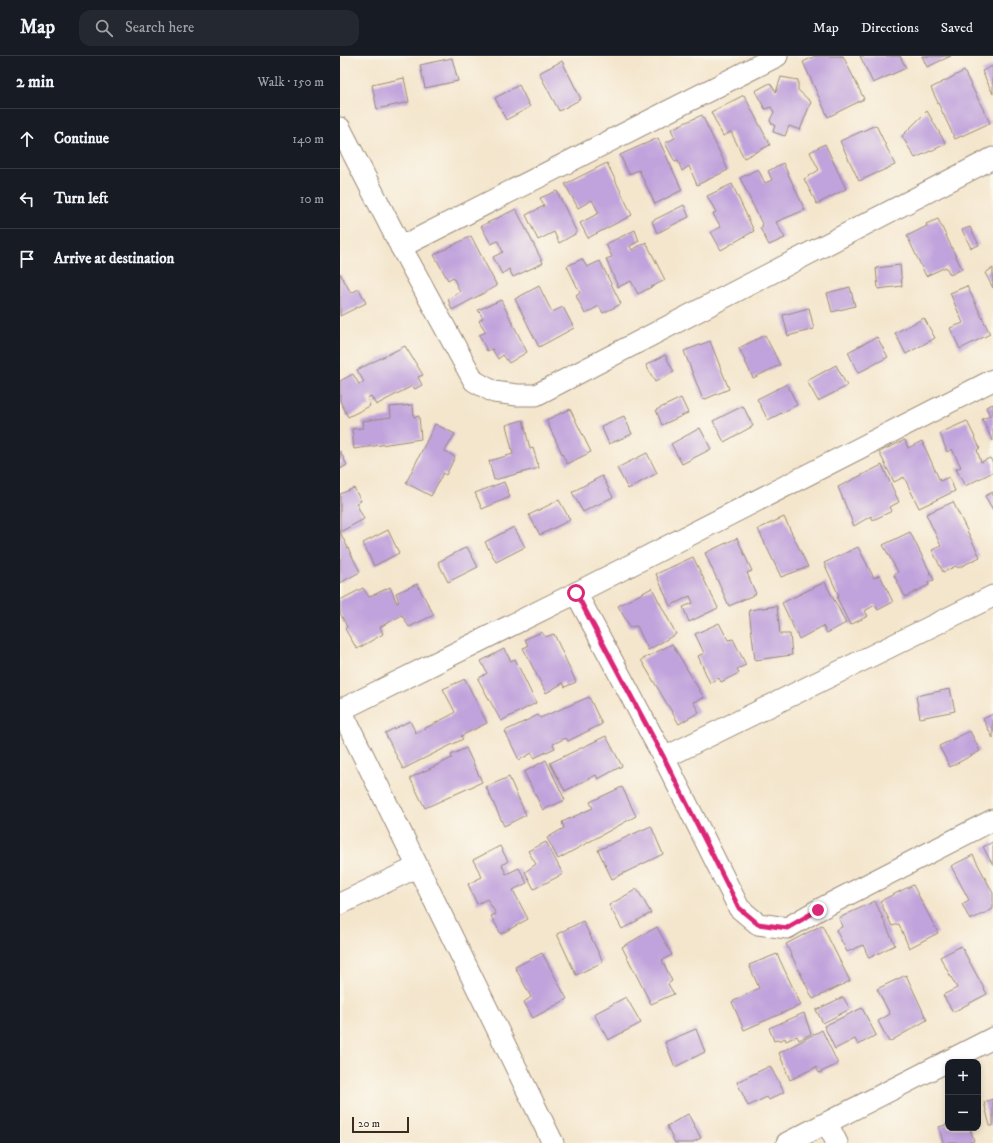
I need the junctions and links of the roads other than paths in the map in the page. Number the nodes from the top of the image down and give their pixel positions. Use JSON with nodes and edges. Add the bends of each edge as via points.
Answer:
{"nodes":[{"id":1,"x":777,"y":56,"type":"edge"},
{"id":2,"x":340,"y":128,"type":"edge"},
{"id":3,"x":993,"y":158,"type":"edge"},
{"id":4,"x":400,"y":247,"type":"junction"},
{"id":5,"x":993,"y":380,"type":"edge"},
{"id":6,"x":576,"y":593,"type":"junction"},
{"id":7,"x":993,"y":596,"type":"edge"},
{"id":8,"x":341,"y":709,"type":"edge"},
{"id":9,"x":664,"y":758,"type":"junction"},
{"id":10,"x":993,"y":820,"type":"edge"},
{"id":11,"x":417,"y":867,"type":"junction"},
{"id":12,"x":340,"y":904,"type":"edge"},
{"id":13,"x":993,"y":1038,"type":"edge"},
{"id":14,"x":827,"y":1123,"type":"junction"},
{"id":15,"x":553,"y":1143,"type":"edge"},
{"id":16,"x":787,"y":1143,"type":"edge"},
{"id":17,"x":836,"y":1143,"type":"edge"}],
"edges":[{"from":1,"to":4,"type":"street"},
{"from":2,"to":4,"type":"street"},
{"from":3,"to":4,"type":"street","via":[[536,395],[494,392],[474,381]]},
{"from":5,"to":6,"type":"street"},
{"from":6,"to":8,"type":"street"},
{"from":6,"to":9,"type":"street"},
{"from":7,"to":9,"type":"street"},
{"from":8,"to":11,"type":"street"},
{"from":9,"to":10,"type":"street","via":[[739,908],[758,924],[787,928]]},
{"from":11,"to":12,"type":"street"},
{"from":11,"to":15,"type":"street"},
{"from":13,"to":14,"type":"street"},
{"from":14,"to":16,"type":"street"},
{"from":14,"to":17,"type":"street"}]}
